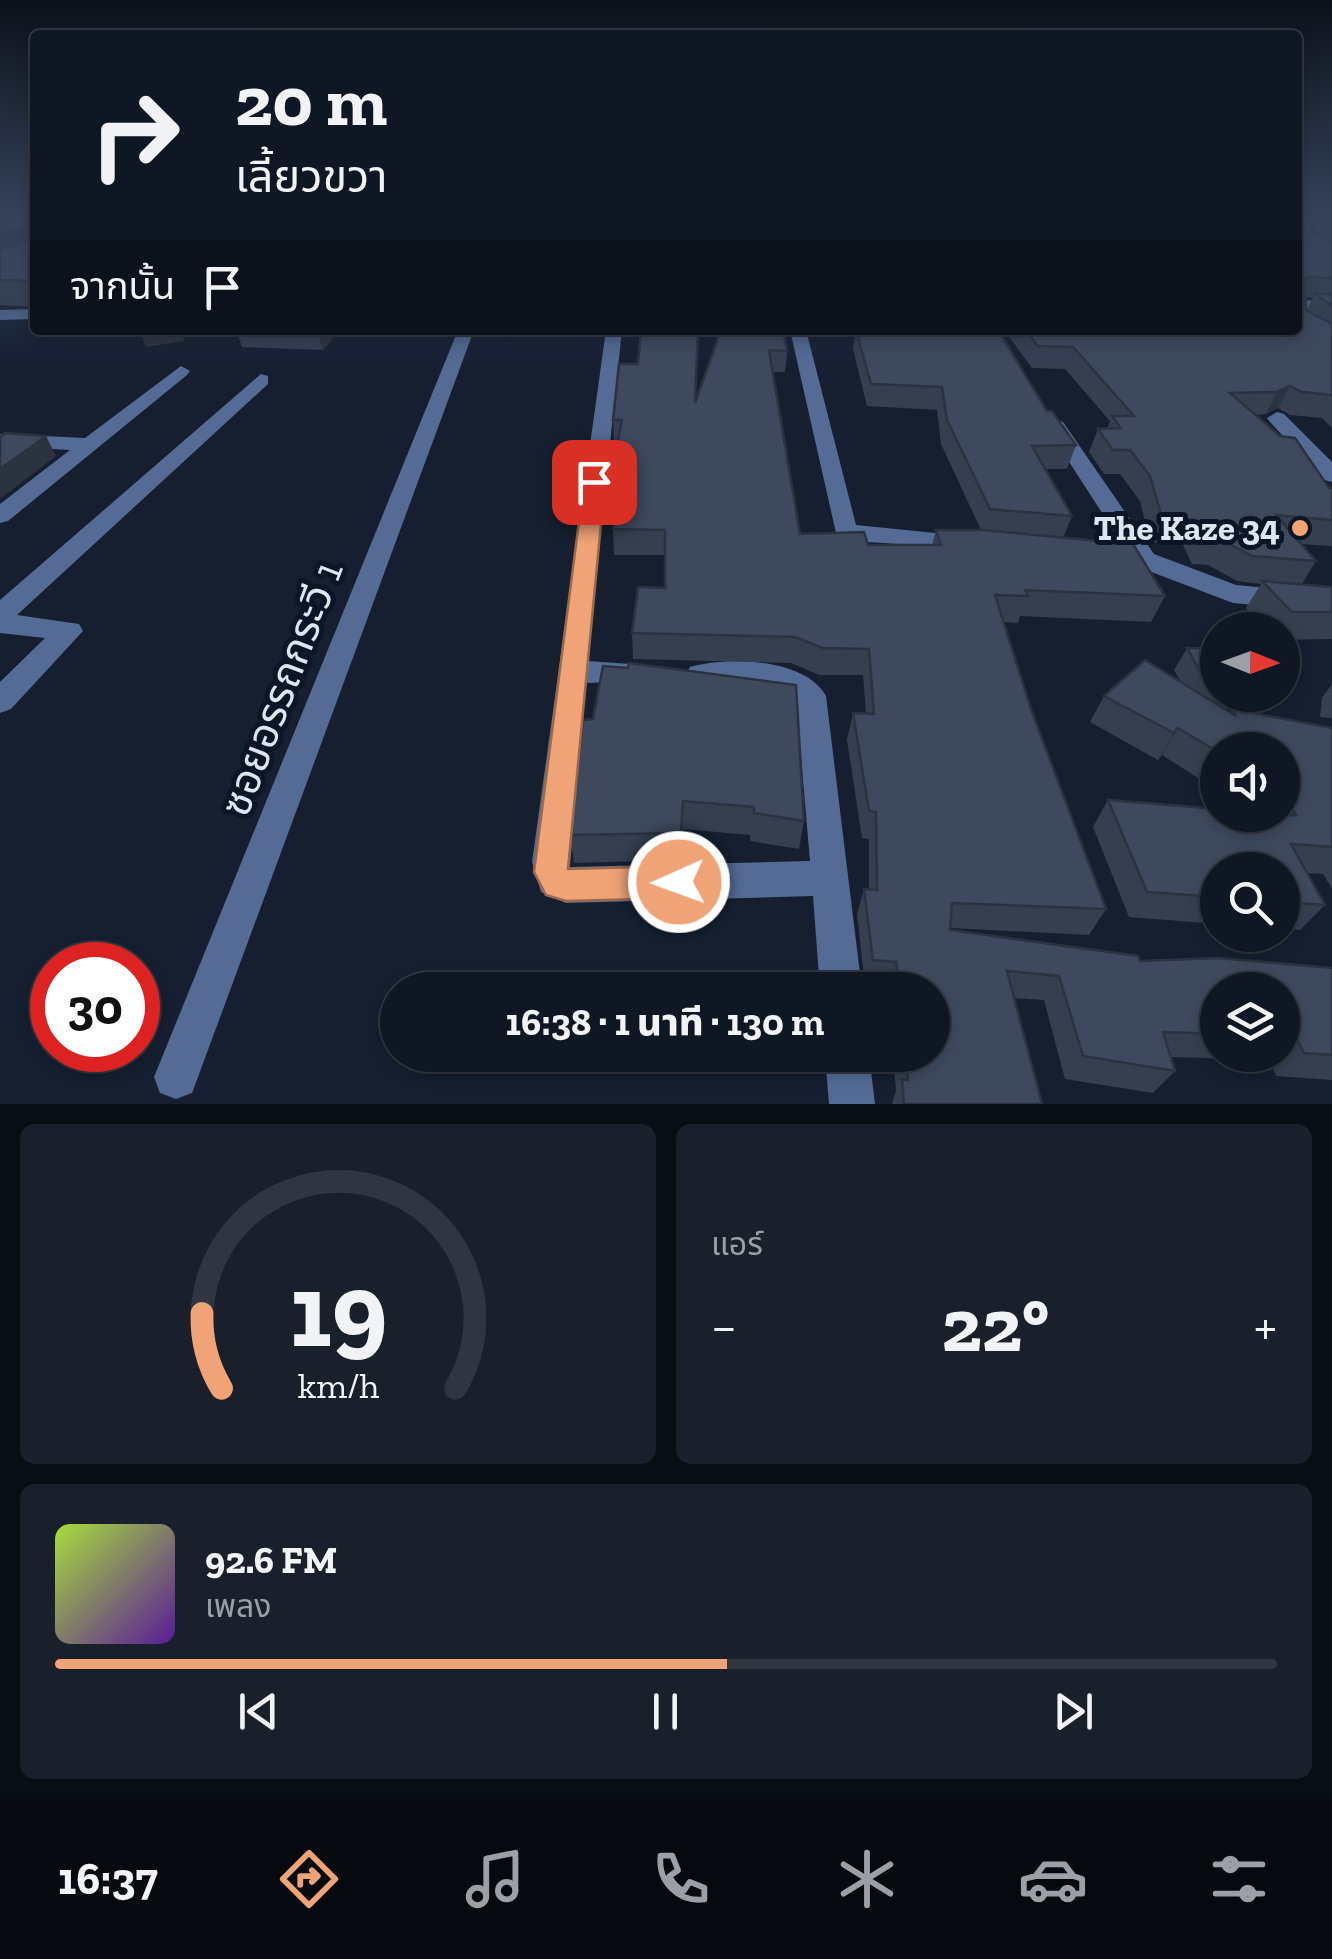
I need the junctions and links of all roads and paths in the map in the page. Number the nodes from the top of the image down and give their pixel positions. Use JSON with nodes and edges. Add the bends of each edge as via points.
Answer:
{"nodes":[{"id":1,"x":1302,"y":305,"type":"edge"},
{"id":2,"x":1332,"y":306,"type":"edge"},
{"id":3,"x":30,"y":314,"type":"edge"},
{"id":4,"x":2,"y":316,"type":"edge"},
{"id":5,"x":464,"y":335,"type":"edge"},
{"id":6,"x":613,"y":335,"type":"edge"},
{"id":7,"x":799,"y":335,"type":"edge"},
{"id":8,"x":181,"y":372,"type":"dead end"},
{"id":9,"x":260,"y":380,"type":"dead end"},
{"id":10,"x":1047,"y":412,"type":"edge"},
{"id":11,"x":1278,"y":418,"type":"dead end"},
{"id":12,"x":0,"y":440,"type":"edge"},
{"id":13,"x":86,"y":444,"type":"junction"},
{"id":14,"x":1332,"y":475,"type":"edge"},
{"id":15,"x":0,"y":516,"type":"edge"},
{"id":16,"x":996,"y":547,"type":"edge"},
{"id":17,"x":1089,"y":555,"type":"edge"},
{"id":18,"x":1145,"y":560,"type":"junction"},
{"id":19,"x":1332,"y":604,"type":"edge"},
{"id":20,"x":0,"y":615,"type":"edge"},
{"id":21,"x":0,"y":623,"type":"edge"},
{"id":22,"x":571,"y":672,"type":"junction"},
{"id":23,"x":0,"y":701,"type":"edge"},
{"id":24,"x":830,"y":878,"type":"junction"},
{"id":25,"x":839,"y":972,"type":"edge"},
{"id":26,"x":849,"y":1072,"type":"edge"},
{"id":27,"x":176,"y":1077,"type":"dead end"},
{"id":28,"x":852,"y":1104,"type":"edge"}],
"edges":[{"from":1,"to":2,"type":"street"},
{"from":3,"to":4,"type":"street"},
{"from":5,"to":27,"type":"street","name":"ซอยอรรถกระวี 1"},
{"from":6,"to":22,"type":"street"},
{"from":7,"to":16,"type":"street","via":[[848,532]]},
{"from":8,"to":13,"type":"street"},
{"from":9,"to":20,"type":"street"},
{"from":10,"to":18,"type":"street"},
{"from":11,"to":14,"type":"street"},
{"from":12,"to":13,"type":"street"},
{"from":13,"to":15,"type":"street"},
{"from":17,"to":18,"type":"street"},
{"from":18,"to":19,"type":"street","via":[[1234,594]]},
{"from":21,"to":23,"type":"street","via":[[69,631]]},
{"from":22,"to":24,"type":"street","via":[[791,678],[805,685]]},
{"from":22,"to":24,"type":"street","via":[[550,862],[558,884]]},
{"from":24,"to":25,"type":"street"},
{"from":26,"to":28,"type":"street"}]}
